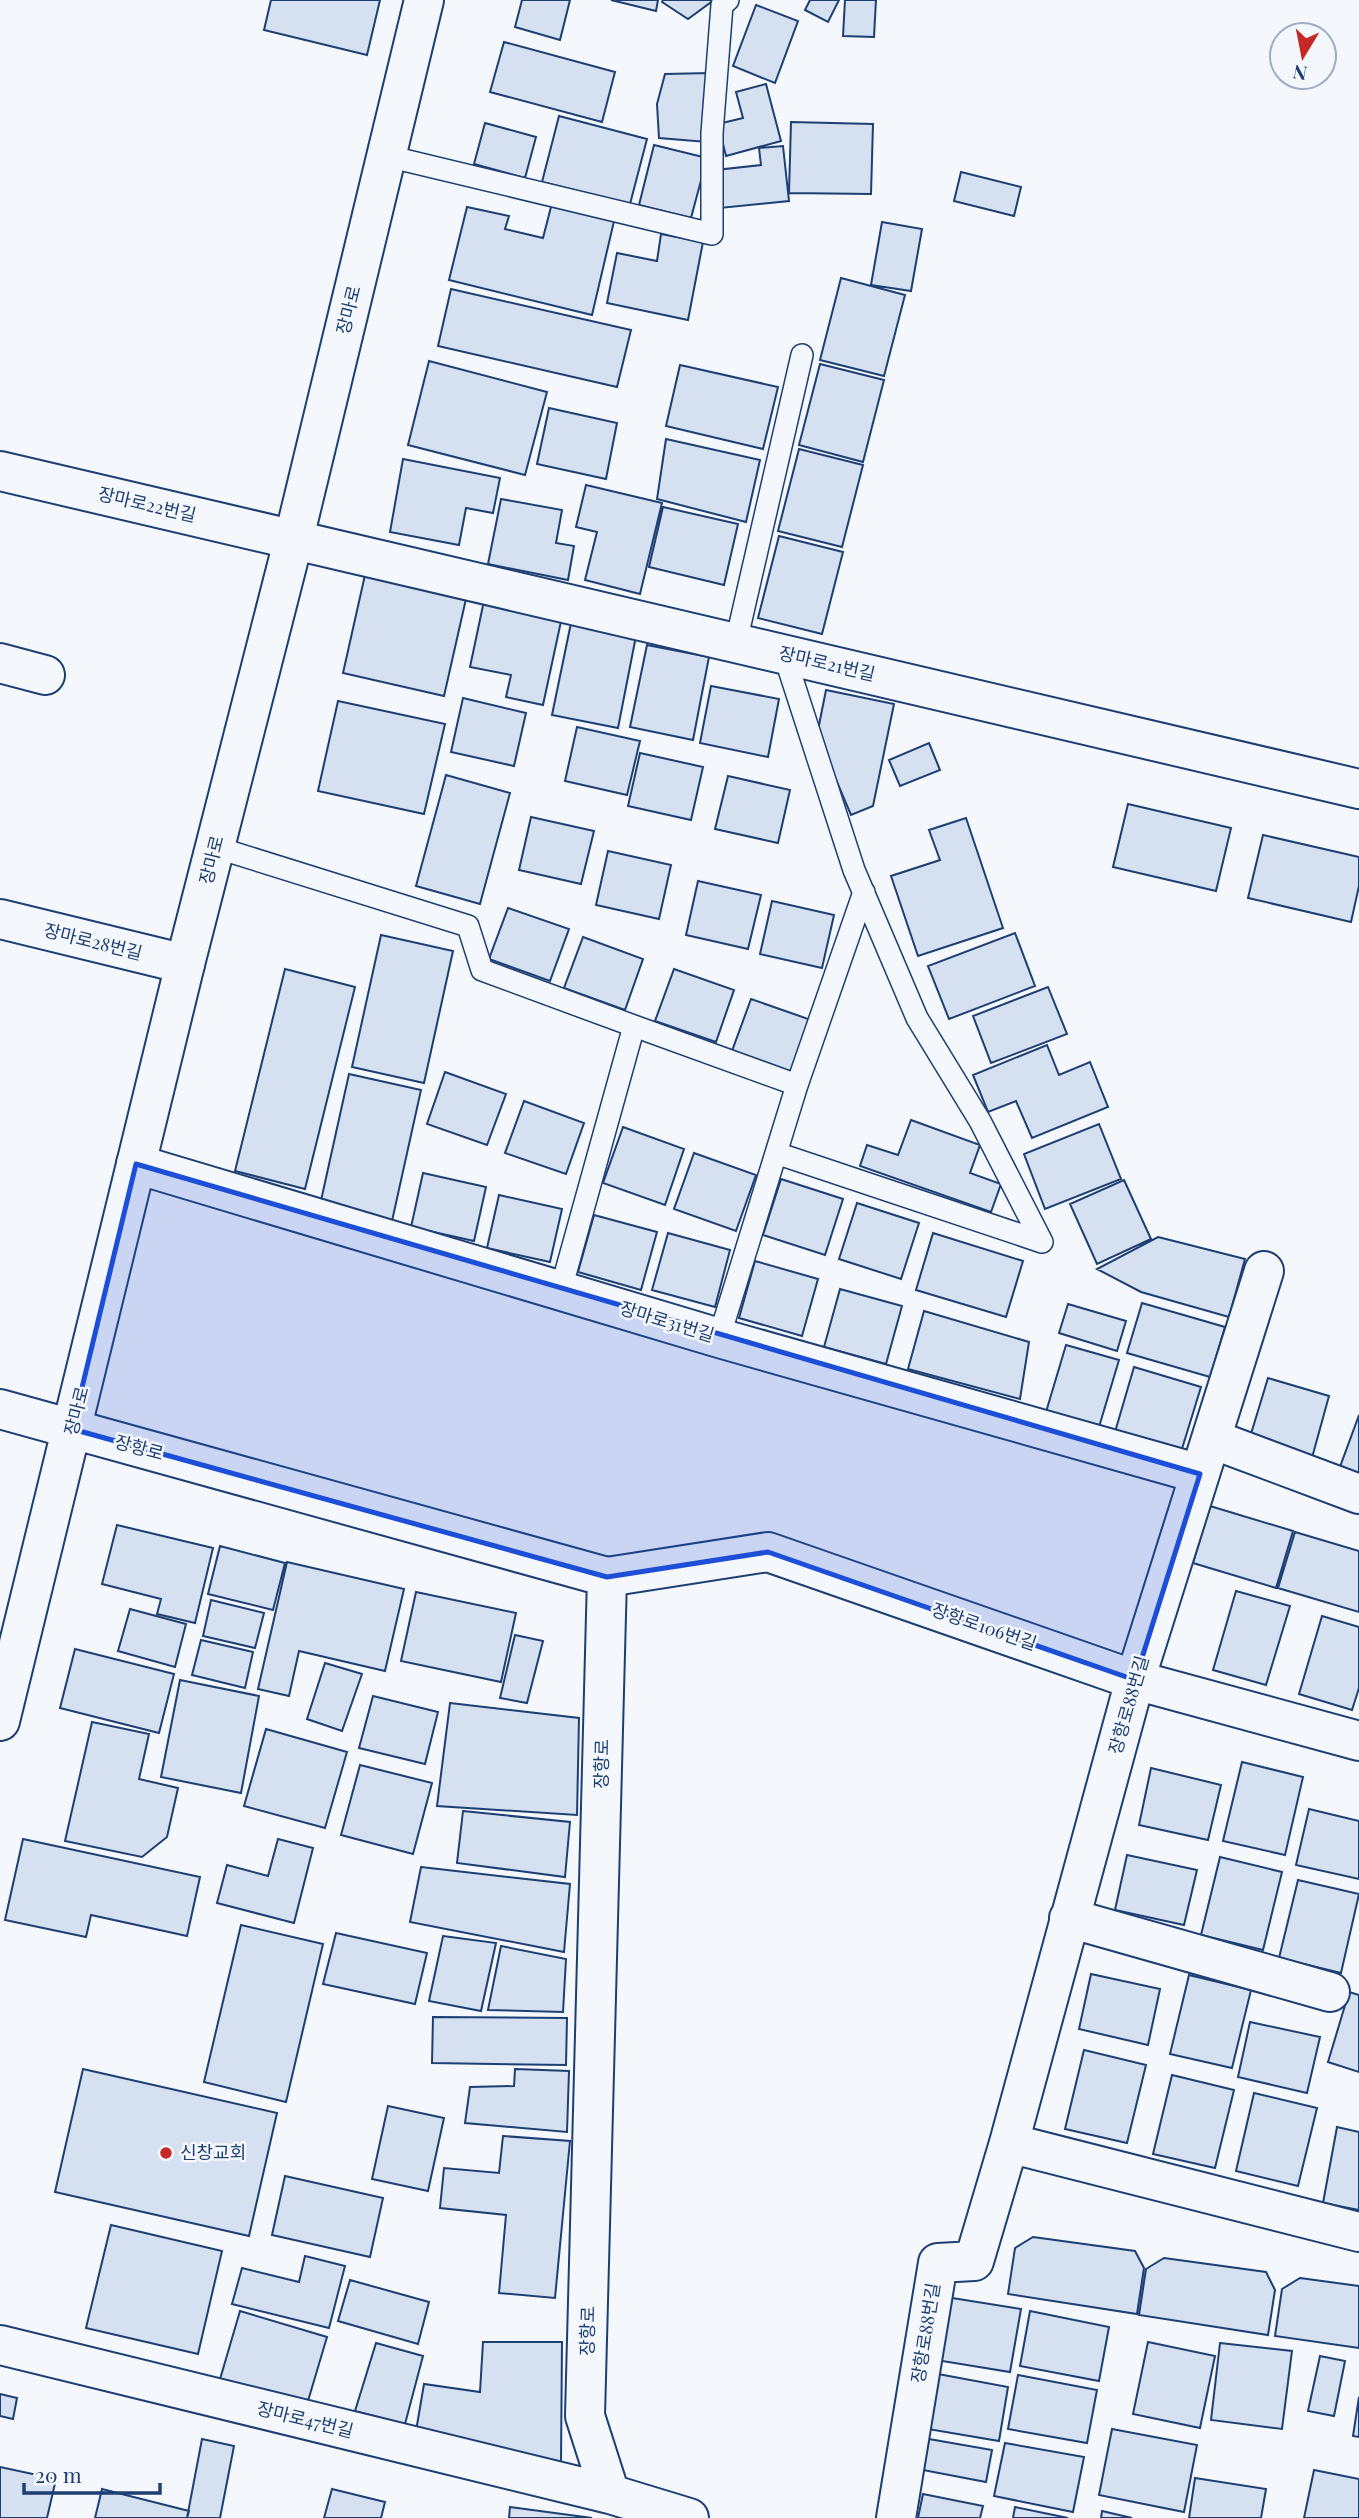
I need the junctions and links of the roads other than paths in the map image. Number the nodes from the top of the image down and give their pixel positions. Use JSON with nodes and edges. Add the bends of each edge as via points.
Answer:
{"nodes":[{"id":1,"x":424,"y":0,"type":"edge"},
{"id":2,"x":728,"y":0,"type":"edge"},
{"id":3,"x":387,"y":156,"type":"junction"},
{"id":4,"x":802,"y":355,"type":"dead end"},
{"id":5,"x":0,"y":471,"type":"edge"},
{"id":6,"x":294,"y":538,"type":"junction"},
{"id":7,"x":736,"y":642,"type":"junction"},
{"id":8,"x":783,"y":654,"type":"junction"},
{"id":9,"x":0,"y":663,"type":"edge"},
{"id":10,"x":45,"y":675,"type":"dead end"},
{"id":11,"x":1359,"y":789,"type":"edge"},
{"id":12,"x":215,"y":847,"type":"junction"},
{"id":13,"x":863,"y":892,"type":"junction"},
{"id":14,"x":0,"y":919,"type":"edge"},
{"id":15,"x":186,"y":964,"type":"junction"},
{"id":16,"x":634,"y":1026,"type":"junction"},
{"id":17,"x":797,"y":1086,"type":"junction"},
{"id":18,"x":776,"y":1153,"type":"junction"},
{"id":19,"x":136,"y":1164,"type":"junction"},
{"id":20,"x":1264,"y":1270,"type":"dead end"},
{"id":21,"x":561,"y":1289,"type":"junction"},
{"id":22,"x":719,"y":1338,"type":"junction"},
{"id":23,"x":0,"y":1409,"type":"edge"},
{"id":24,"x":72,"y":1429,"type":"junction"},
{"id":25,"x":1206,"y":1457,"type":"junction"},
{"id":26,"x":1359,"y":1494,"type":"edge"},
{"id":27,"x":607,"y":1577,"type":"junction"},
{"id":28,"x":1135,"y":1680,"type":"junction"},
{"id":29,"x":0,"y":1721,"type":"edge"},
{"id":30,"x":1359,"y":1741,"type":"edge"},
{"id":31,"x":1069,"y":1918,"type":"junction"},
{"id":32,"x":1330,"y":1992,"type":"dead end"},
{"id":33,"x":1009,"y":2143,"type":"junction"},
{"id":34,"x":1359,"y":2232,"type":"edge"},
{"id":35,"x":0,"y":2345,"type":"edge"},
{"id":36,"x":608,"y":2506,"type":"edge"},
{"id":37,"x":689,"y":2518,"type":"edge"},
{"id":38,"x":896,"y":2518,"type":"edge"}],
"edges":[{"from":1,"to":3,"type":"street","name":"장마로"},
{"from":2,"to":3,"type":"lane","via":[[722,5],[713,120],[712,234]]},
{"from":3,"to":6,"type":"street","name":"장마로"},
{"from":4,"to":7,"type":"lane"},
{"from":5,"to":6,"type":"street","name":"장마로22번길"},
{"from":6,"to":7,"type":"street","name":"장마로21번길"},
{"from":6,"to":12,"type":"street","name":"장마로"},
{"from":7,"to":8,"type":"street","name":"장마로21번길"},
{"from":8,"to":11,"type":"street","name":"장마로21번길"},
{"from":8,"to":13,"type":"lane"},
{"from":9,"to":10,"type":"street"},
{"from":12,"to":15,"type":"street","name":"장마로"},
{"from":12,"to":16,"type":"lane","via":[[468,926],[482,970]]},
{"from":13,"to":17,"type":"lane"},
{"from":13,"to":18,"type":"lane","via":[[917,1018],[980,1121],[1042,1242]]},
{"from":14,"to":15,"type":"street","name":"장마로28번길"},
{"from":15,"to":19,"type":"street","name":"장마로"},
{"from":16,"to":17,"type":"lane"},
{"from":16,"to":21,"type":"lane"},
{"from":17,"to":18,"type":"lane"},
{"from":18,"to":22,"type":"lane"},
{"from":19,"to":21,"type":"street","name":"장마로31번길"},
{"from":19,"to":24,"type":"street","name":"장마로"},
{"from":20,"to":25,"type":"street","name":"장항로88번길"},
{"from":21,"to":22,"type":"street","name":"장마로31번길"},
{"from":22,"to":25,"type":"street","name":"장마로31번길"},
{"from":23,"to":24,"type":"street","name":"장항로"},
{"from":24,"to":27,"type":"street","name":"장항로"},
{"from":24,"to":29,"type":"street","name":"장마로"},
{"from":25,"to":26,"type":"street","name":"장마로31번길"},
{"from":25,"to":28,"type":"street","name":"장항로88번길"},
{"from":27,"to":28,"type":"street","name":"장항로106번길","via":[[768,1552]]},
{"from":27,"to":36,"type":"street","name":"장항로","via":[[586,2416]]},
{"from":28,"to":30,"type":"street","name":"장항로106번길"},
{"from":28,"to":31,"type":"street","name":"장항로88번길"},
{"from":31,"to":32,"type":"street"},
{"from":31,"to":33,"type":"street","name":"장항로88번길"},
{"from":33,"to":34,"type":"street"},
{"from":33,"to":38,"type":"street","name":"장항로88번길","via":[[974,2261],[938,2263]]},
{"from":35,"to":36,"type":"street","name":"장마로47번길"},
{"from":36,"to":37,"type":"street"}]}
